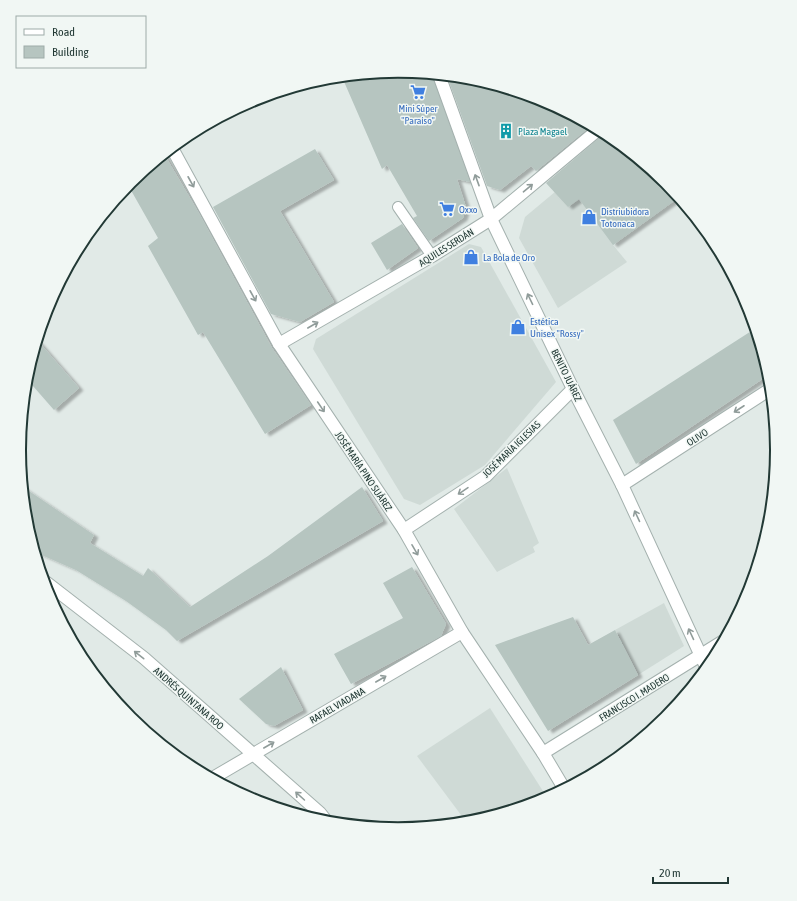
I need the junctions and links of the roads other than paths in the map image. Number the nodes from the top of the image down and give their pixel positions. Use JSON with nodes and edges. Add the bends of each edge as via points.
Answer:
{"nodes":[{"id":1,"x":441,"y":80,"type":"edge"},
{"id":2,"x":594,"y":134,"type":"edge"},
{"id":3,"x":175,"y":153,"type":"edge"},
{"id":4,"x":398,"y":207,"type":"dead end"},
{"id":5,"x":491,"y":219,"type":"junction"},
{"id":6,"x":432,"y":256,"type":"junction"},
{"id":7,"x":279,"y":344,"type":"junction"},
{"id":8,"x":573,"y":389,"type":"junction"},
{"id":9,"x":766,"y":392,"type":"edge"},
{"id":10,"x":622,"y":485,"type":"junction"},
{"id":11,"x":404,"y":530,"type":"junction"},
{"id":12,"x":52,"y":587,"type":"edge"},
{"id":13,"x":462,"y":632,"type":"junction"},
{"id":14,"x":714,"y":647,"type":"edge"},
{"id":15,"x":701,"y":656,"type":"junction"},
{"id":16,"x":704,"y":663,"type":"edge"},
{"id":17,"x":543,"y":753,"type":"junction"},
{"id":18,"x":253,"y":754,"type":"junction"},
{"id":19,"x":217,"y":776,"type":"edge"},
{"id":20,"x":562,"y":785,"type":"edge"},
{"id":21,"x":321,"y":815,"type":"edge"}],
"edges":[{"from":5,"to":1,"type":"street","name":"BENITO JUÁREZ","one_way":true},
{"from":5,"to":2,"type":"street","name":"AQUILES SERDÁN","one_way":true},
{"from":3,"to":7,"type":"street","name":"JOSÉ MARÍA PINO SUÁREZ","one_way":true},
{"from":4,"to":6,"type":"lane"},
{"from":5,"to":6,"type":"street","name":"AQUILES SERDÁN"},
{"from":8,"to":5,"type":"street","name":"BENITO JUÁREZ","one_way":true},
{"from":7,"to":6,"type":"street","name":"AQUILES SERDÁN","one_way":true},
{"from":7,"to":11,"type":"street","name":"JOSÉ MARÍA PINO SUÁREZ","one_way":true},
{"from":8,"to":10,"type":"street","name":"BENITO JUÁREZ"},
{"from":8,"to":11,"type":"street","name":"JOSÉ MARÍA IGLESIAS","one_way":true,"via":[[486,476]]},
{"from":9,"to":10,"type":"street","name":"OLIVO","one_way":true},
{"from":15,"to":10,"type":"street","name":"BENITO JUÁREZ","one_way":true},
{"from":11,"to":13,"type":"street","name":"JOSÉ MARÍA PINO SUÁREZ","one_way":true},
{"from":18,"to":12,"type":"street","name":"ANDRÉS QUINTANA ROO","one_way":true,"via":[[144,658]]},
{"from":13,"to":17,"type":"street","name":"JOSÉ MARÍA PINO SUÁREZ"},
{"from":18,"to":13,"type":"street","name":"RAFAEL VIADANA","one_way":true},
{"from":14,"to":15,"type":"street","name":"FRANCISCO I. MADERO"},
{"from":15,"to":16,"type":"street","name":"BENITO JUÁREZ"},
{"from":15,"to":17,"type":"street","name":"FRANCISCO I. MADERO"},
{"from":17,"to":20,"type":"street","name":"JOSÉ MARÍA PINO SUÁREZ"},
{"from":18,"to":19,"type":"street","name":"RAFAEL VIADANA"},
{"from":21,"to":18,"type":"street","name":"ANDRÉS QUINTANA ROO","one_way":true}]}
